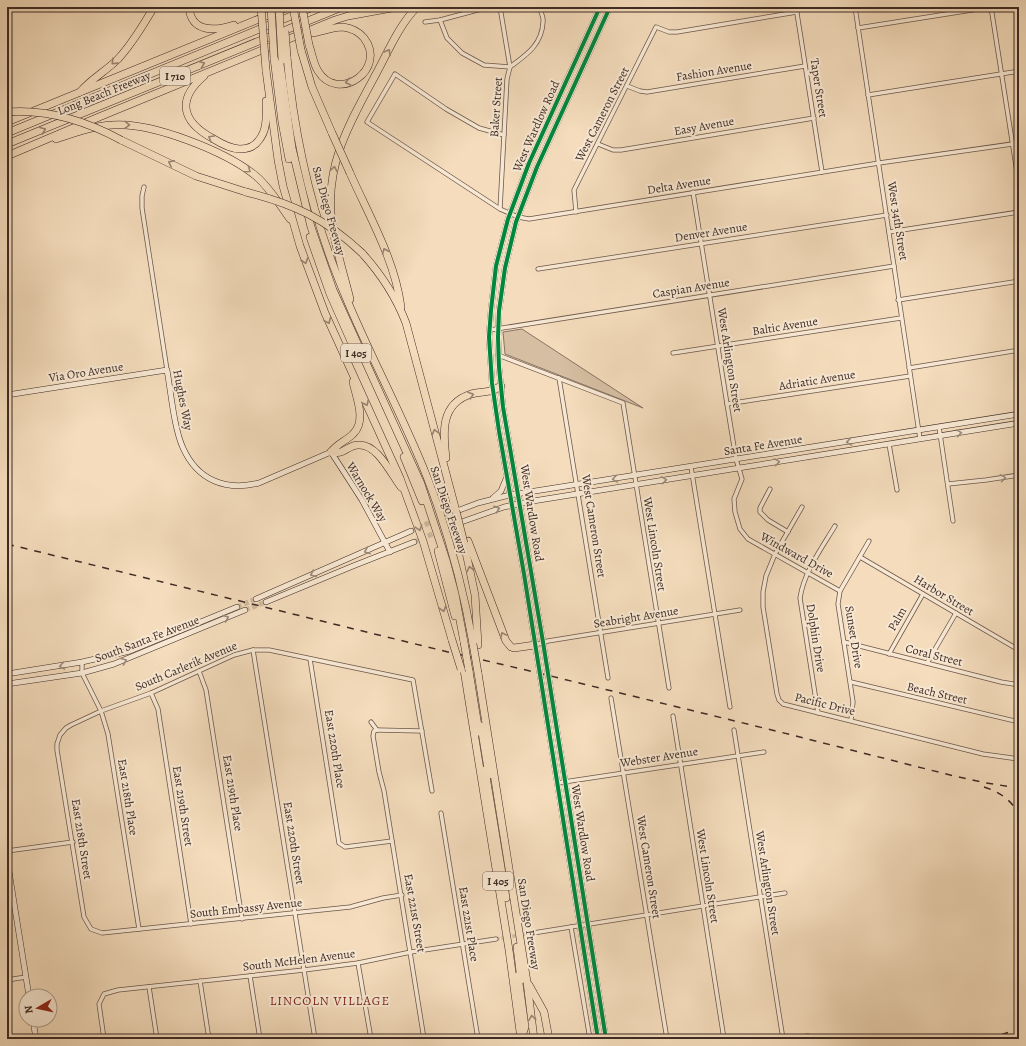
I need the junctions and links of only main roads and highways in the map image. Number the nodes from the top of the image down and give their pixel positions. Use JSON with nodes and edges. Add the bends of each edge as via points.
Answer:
{"nodes":[{"id":1,"x":154,"y":7,"type":"edge"},
{"id":2,"x":189,"y":7,"type":"edge"},
{"id":3,"x":261,"y":7,"type":"edge"},
{"id":4,"x":271,"y":7,"type":"edge"},
{"id":5,"x":276,"y":7,"type":"edge"},
{"id":6,"x":279,"y":7,"type":"edge"},
{"id":7,"x":284,"y":7,"type":"edge"},
{"id":8,"x":288,"y":7,"type":"edge"},
{"id":9,"x":293,"y":7,"type":"edge"},
{"id":10,"x":302,"y":7,"type":"edge"},
{"id":11,"x":313,"y":7,"type":"edge"},
{"id":12,"x":342,"y":7,"type":"edge"},
{"id":13,"x":397,"y":7,"type":"edge"},
{"id":14,"x":417,"y":7,"type":"edge"},
{"id":15,"x":600,"y":7,"type":"edge"},
{"id":16,"x":610,"y":7,"type":"edge"},
{"id":17,"x":258,"y":18,"type":"junction"},
{"id":18,"x":293,"y":37,"type":"junction"},
{"id":19,"x":280,"y":58,"type":"junction"},
{"id":20,"x":266,"y":70,"type":"junction"},
{"id":21,"x":209,"y":72,"type":"junction"},
{"id":22,"x":79,"y":94,"type":"junction"},
{"id":23,"x":7,"y":112,"type":"edge"},
{"id":24,"x":7,"y":122,"type":"edge"},
{"id":25,"x":7,"y":133,"type":"edge"},
{"id":26,"x":7,"y":144,"type":"edge"},
{"id":27,"x":7,"y":156,"type":"edge"},
{"id":28,"x":293,"y":224,"type":"junction"},
{"id":29,"x":402,"y":313,"type":"junction"},
{"id":30,"x":357,"y":325,"type":"junction"},
{"id":31,"x":350,"y":368,"type":"junction"},
{"id":32,"x":167,"y":370,"type":"joint"},
{"id":33,"x":501,"y":386,"type":"junction"},
{"id":34,"x":493,"y":391,"type":"junction"},
{"id":35,"x":7,"y":395,"type":"edge"},
{"id":36,"x":1019,"y":414,"type":"edge"},
{"id":37,"x":1019,"y":423,"type":"edge"},
{"id":38,"x":888,"y":436,"type":"junction"},
{"id":39,"x":889,"y":444,"type":"junction"},
{"id":40,"x":331,"y":452,"type":"junction"},
{"id":41,"x":507,"y":476,"type":"junction"},
{"id":42,"x":448,"y":483,"type":"junction"},
{"id":43,"x":518,"y":494,"type":"junction"},
{"id":44,"x":510,"y":496,"type":"junction"},
{"id":45,"x":408,"y":497,"type":"junction"},
{"id":46,"x":490,"y":500,"type":"junction"},
{"id":47,"x":520,"y":503,"type":"junction"},
{"id":48,"x":511,"y":505,"type":"junction"},
{"id":49,"x":452,"y":512,"type":"junction"},
{"id":50,"x":453,"y":525,"type":"tunnel mouth"},
{"id":51,"x":411,"y":531,"type":"tunnel mouth"},
{"id":52,"x":414,"y":542,"type":"tunnel mouth"},
{"id":53,"x":466,"y":542,"type":"junction"},
{"id":54,"x":385,"y":543,"type":"junction"},
{"id":55,"x":390,"y":552,"type":"junction"},
{"id":56,"x":256,"y":598,"type":"tunnel mouth"},
{"id":57,"x":266,"y":602,"type":"tunnel mouth"},
{"id":58,"x":237,"y":607,"type":"tunnel mouth"},
{"id":59,"x":245,"y":610,"type":"tunnel mouth"},
{"id":60,"x":466,"y":643,"type":"junction"},
{"id":61,"x":535,"y":645,"type":"junction"},
{"id":62,"x":471,"y":672,"type":"junction"},
{"id":63,"x":7,"y":674,"type":"edge"},
{"id":64,"x":7,"y":684,"type":"edge"},
{"id":65,"x":7,"y":859,"type":"edge"},
{"id":66,"x":527,"y":982,"type":"junction"},
{"id":67,"x":28,"y":988,"type":"edge"},
{"id":68,"x":529,"y":997,"type":"junction"},
{"id":69,"x":34,"y":1028,"type":"edge"},
{"id":70,"x":36,"y":1039,"type":"edge"},
{"id":71,"x":522,"y":1039,"type":"edge"},
{"id":72,"x":534,"y":1039,"type":"edge"},
{"id":73,"x":549,"y":1039,"type":"edge"},
{"id":74,"x":598,"y":1039,"type":"edge"},
{"id":75,"x":606,"y":1039,"type":"edge"}],
"edges":[{"from":1,"to":22,"type":"highway","one_way":true,"via":[[123,53]]},
{"from":2,"to":17,"type":"highway","via":[[190,14],[197,24],[208,29],[221,29]]},
{"from":3,"to":20,"type":"highway","bridge":true},
{"from":4,"to":19,"type":"highway","name":"San Diego Freeway","number":"I 405","bridge":true},
{"from":5,"to":19,"type":"highway","bridge":true},
{"from":6,"to":19,"type":"highway","bridge":true},
{"from":7,"to":19,"type":"highway","name":"San Diego Freeway","number":"I 405","bridge":true},
{"from":8,"to":17,"type":"highway"},
{"from":29,"to":9,"type":"highway","one_way":true,"bridge":true,"via":[[398,287],[390,265],[312,87],[301,50]]},
{"from":18,"to":10,"type":"highway","one_way":true,"bridge":true,"via":[[339,27],[353,29],[361,34],[366,42],[370,55],[368,65],[362,76],[344,84],[332,83],[324,78],[318,70],[309,45]]},
{"from":11,"to":25,"type":"highway","name":"Long Beach Freeway","number":"I 710"},
{"from":26,"to":12,"type":"highway","name":"Long Beach Freeway","number":"I 710","one_way":true},
{"from":13,"to":18,"type":"highway","via":[[348,16]]},
{"from":30,"to":14,"type":"highway","one_way":true,"via":[[333,228],[331,208],[334,171],[350,121],[400,30]]},
{"from":15,"to":34,"type":"main road","name":"West Wardlow Road","via":[[529,163],[510,214],[496,266],[491,310]]},
{"from":16,"to":33,"type":"main road","name":"West Wardlow Road","via":[[537,167],[518,217],[505,268],[499,311],[498,355]]},
{"from":17,"to":22,"type":"highway"},
{"from":18,"to":21,"type":"highway"},
{"from":19,"to":30,"type":"highway","name":"San Diego Freeway","number":"I 405","via":[[311,195],[330,256]]},
{"from":19,"to":60,"type":"highway","name":"San Diego Freeway","number":"I 405","via":[[286,143],[312,244],[336,309],[406,460],[424,508]]},
{"from":20,"to":21,"type":"highway","one_way":true,"via":[[264,130],[255,144],[238,149],[228,147],[208,136],[194,127],[189,118],[186,108],[189,93]]},
{"from":20,"to":28,"type":"highway","via":[[278,160]]},
{"from":21,"to":27,"type":"highway"},
{"from":22,"to":24,"type":"highway"},
{"from":29,"to":23,"type":"highway","one_way":true,"bridge":true,"via":[[379,273],[362,253],[319,220],[288,204],[196,176],[91,125],[64,117]]},
{"from":27,"to":28,"type":"highway","one_way":true,"via":[[104,126],[124,124],[154,129],[201,146],[246,169],[270,191]]},
{"from":28,"to":31,"type":"highway","one_way":true,"via":[[322,307]]},
{"from":42,"to":29,"type":"highway","one_way":true},
{"from":30,"to":60,"type":"highway","name":"San Diego Freeway","number":"I 405","via":[[411,440],[434,496],[457,569]]},
{"from":31,"to":40,"type":"highway","via":[[360,414],[359,425],[354,433],[336,445]]},
{"from":31,"to":45,"type":"highway","one_way":true},
{"from":32,"to":35,"type":"main road","name":"Via Oro Avenue"},
{"from":32,"to":40,"type":"main road","name":"Hughes Way","via":[[183,448],[190,461],[211,480],[224,485],[247,486]]},
{"from":33,"to":34,"type":"highway"},
{"from":33,"to":43,"type":"main road","name":"West Wardlow Road"},
{"from":34,"to":41,"type":"main road","name":"West Wardlow Road"},
{"from":42,"to":34,"type":"highway","one_way":true,"via":[[444,432],[448,413],[456,402],[466,396]]},
{"from":36,"to":38,"type":"main road","name":"Santa Fe Avenue"},
{"from":39,"to":37,"type":"main road","name":"Santa Fe Avenue","one_way":true},
{"from":38,"to":39,"type":"main road"},
{"from":38,"to":43,"type":"main road","name":"Santa Fe Avenue","one_way":true},
{"from":47,"to":39,"type":"main road","name":"Santa Fe Avenue","one_way":true},
{"from":40,"to":45,"type":"highway","via":[[340,452],[358,444],[371,448]]},
{"from":40,"to":54,"type":"main road","name":"Warnock Way","via":[[362,500]]},
{"from":41,"to":44,"type":"main road","name":"West Wardlow Road"},
{"from":41,"to":46,"type":"main road","via":[[501,491]]},
{"from":42,"to":49,"type":"highway"},
{"from":43,"to":44,"type":"main road","name":"Santa Fe Avenue"},
{"from":43,"to":47,"type":"main road","name":"West Wardlow Road"},
{"from":44,"to":46,"type":"main road"},
{"from":44,"to":48,"type":"main road","name":"West Wardlow Road"},
{"from":45,"to":60,"type":"highway","one_way":true,"via":[[425,547]]},
{"from":46,"to":49,"type":"main road"},
{"from":47,"to":48,"type":"main road","name":"Santa Fe Avenue"},
{"from":47,"to":75,"type":"main road","name":"West Wardlow Road"},
{"from":50,"to":48,"type":"main road","one_way":true},
{"from":48,"to":61,"type":"main road","name":"West Wardlow Road"},
{"from":49,"to":53,"type":"highway","bridge":true,"via":[[462,522]]},
{"from":51,"to":54,"type":"main road"},
{"from":52,"to":55,"type":"main road"},
{"from":60,"to":53,"type":"highway","one_way":true,"via":[[475,595]]},
{"from":61,"to":53,"type":"highway","one_way":true,"via":[[514,648],[506,641]]},
{"from":54,"to":55,"type":"main road","name":"Warnock Way"},
{"from":54,"to":56,"type":"main road","one_way":true},
{"from":55,"to":57,"type":"main road"},
{"from":58,"to":63,"type":"main road","name":"South Santa Fe Avenue","one_way":true,"via":[[130,651]]},
{"from":64,"to":59,"type":"main road","name":"South Santa Fe Avenue","one_way":true,"via":[[82,673],[120,662]]},
{"from":60,"to":62,"type":"highway","bridge":true},
{"from":60,"to":62,"type":"highway","name":"San Diego Freeway","number":"I 405","bridge":true},
{"from":61,"to":74,"type":"main road","name":"West Wardlow Road"},
{"from":62,"to":66,"type":"highway","name":"San Diego Freeway","number":"I 405","via":[[480,688]]},
{"from":62,"to":68,"type":"highway","via":[[522,984]]},
{"from":62,"to":71,"type":"highway","via":[[525,1027]]},
{"from":62,"to":71,"type":"highway","name":"San Diego Freeway","number":"I 405","via":[[467,690]]},
{"from":65,"to":67,"type":"main road"},
{"from":66,"to":68,"type":"highway","name":"San Diego Freeway","number":"I 405"},
{"from":66,"to":73,"type":"highway","via":[[544,1012]]},
{"from":72,"to":68,"type":"highway","name":"San Diego Freeway","number":"I 405","one_way":true},
{"from":69,"to":70,"type":"main road"}]}
